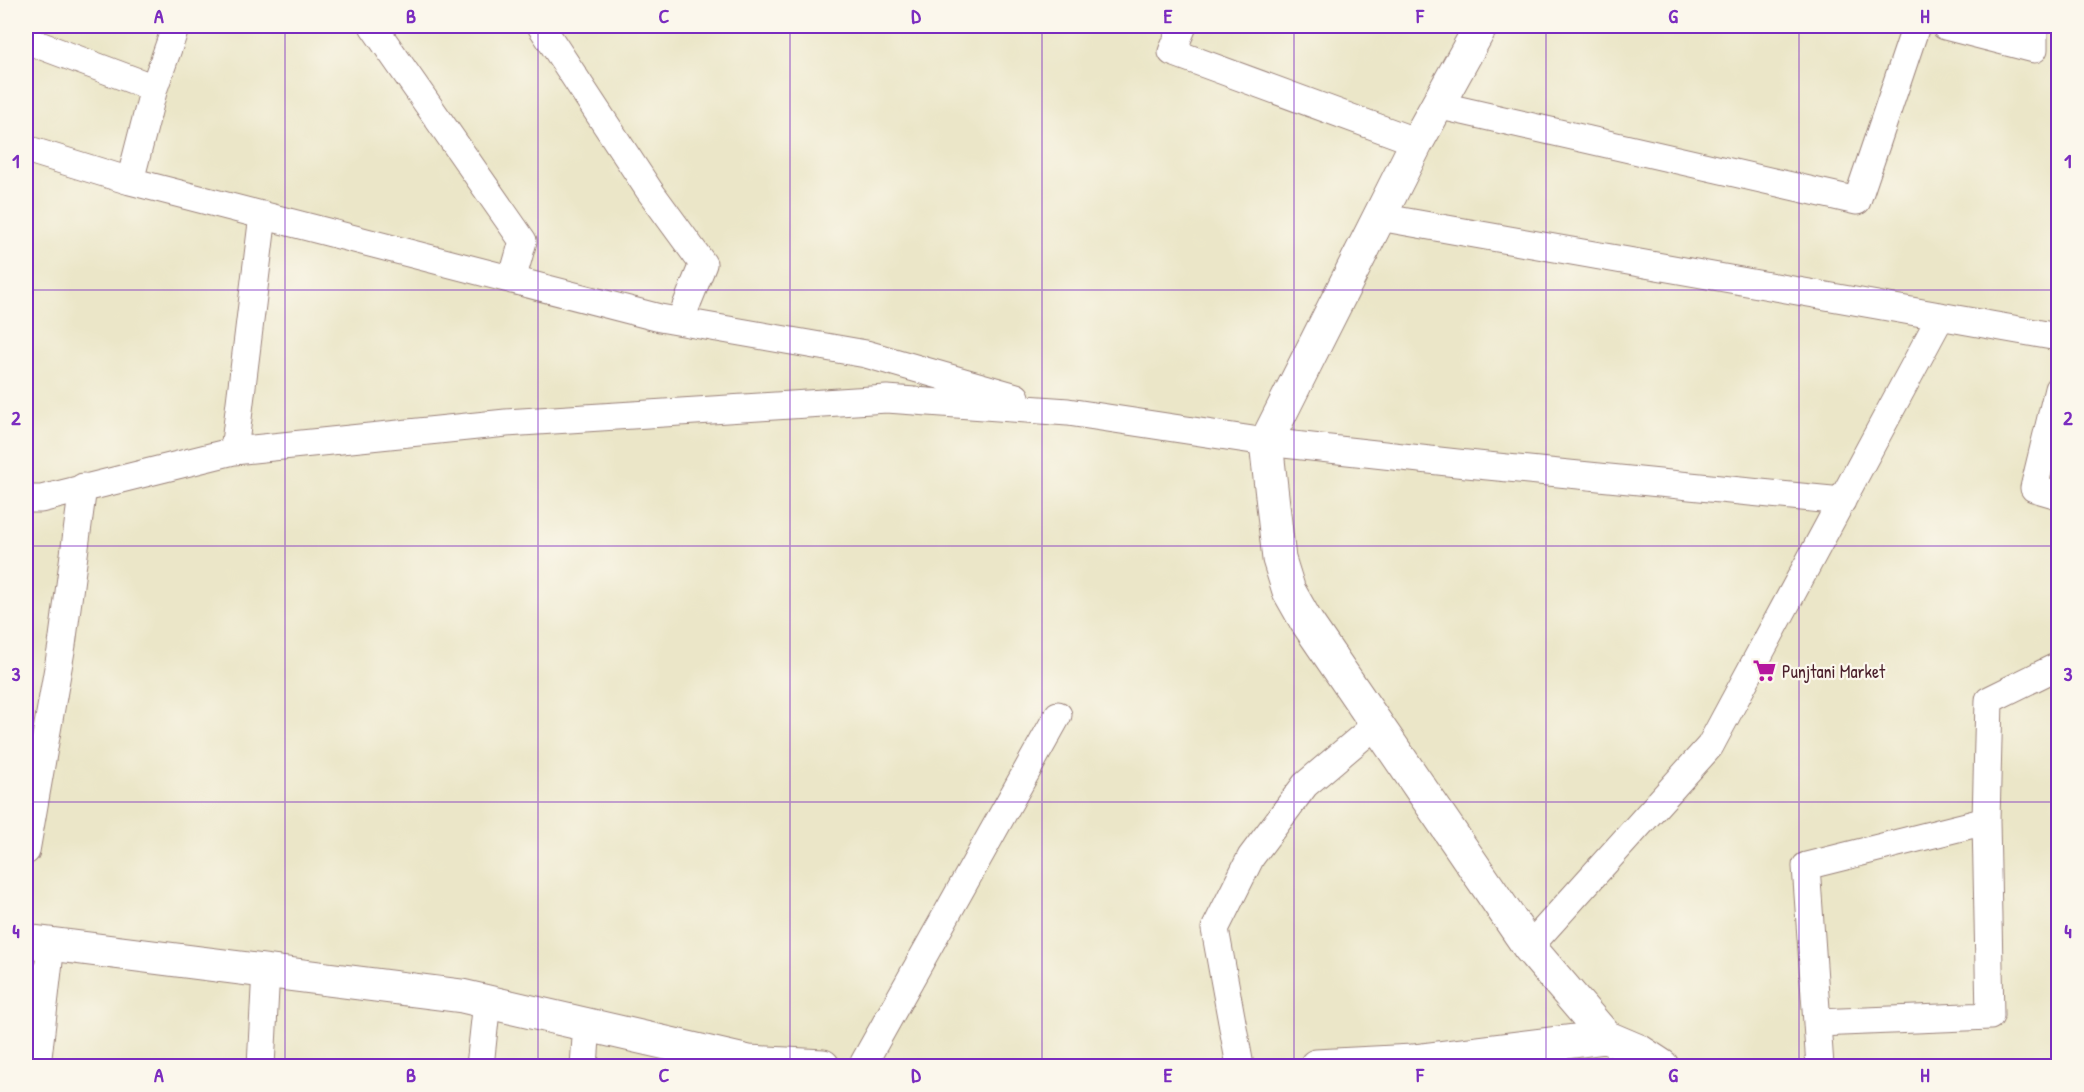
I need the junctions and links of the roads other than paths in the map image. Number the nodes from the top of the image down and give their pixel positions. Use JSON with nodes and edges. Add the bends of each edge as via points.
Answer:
{"nodes":[{"id":1,"x":176,"y":26,"type":"edge"},
{"id":2,"x":373,"y":26,"type":"edge"},
{"id":3,"x":541,"y":26,"type":"edge"},
{"id":4,"x":1183,"y":26,"type":"edge"},
{"id":5,"x":1481,"y":26,"type":"edge"},
{"id":6,"x":1916,"y":26,"type":"edge"},
{"id":7,"x":1945,"y":26,"type":"edge"},
{"id":8,"x":2034,"y":26,"type":"edge"},
{"id":9,"x":26,"y":40,"type":"edge"},
{"id":10,"x":154,"y":88,"type":"junction"},
{"id":11,"x":1437,"y":105,"type":"junction"},
{"id":12,"x":1417,"y":142,"type":"junction"},
{"id":13,"x":26,"y":149,"type":"edge"},
{"id":14,"x":130,"y":181,"type":"junction"},
{"id":15,"x":263,"y":215,"type":"junction"},
{"id":16,"x":1379,"y":217,"type":"junction"},
{"id":17,"x":512,"y":280,"type":"junction"},
{"id":18,"x":1941,"y":316,"type":"junction"},
{"id":19,"x":680,"y":321,"type":"junction"},
{"id":20,"x":2058,"y":337,"type":"edge"},
{"id":21,"x":2058,"y":389,"type":"edge"},
{"id":22,"x":1068,"y":412,"type":"junction"},
{"id":23,"x":1266,"y":442,"type":"junction"},
{"id":24,"x":234,"y":451,"type":"junction"},
{"id":25,"x":83,"y":487,"type":"junction"},
{"id":26,"x":2058,"y":495,"type":"edge"},
{"id":27,"x":26,"y":499,"type":"edge"},
{"id":28,"x":1842,"y":501,"type":"junction"},
{"id":29,"x":2058,"y":666,"type":"edge"},
{"id":30,"x":1058,"y":715,"type":"dead end"},
{"id":31,"x":1377,"y":724,"type":"junction"},
{"id":32,"x":34,"y":753,"type":"edge"},
{"id":33,"x":1986,"y":821,"type":"junction"},
{"id":34,"x":26,"y":851,"type":"edge"},
{"id":35,"x":38,"y":943,"type":"edge"},
{"id":36,"x":1529,"y":946,"type":"junction"},
{"id":37,"x":266,"y":970,"type":"junction"},
{"id":38,"x":486,"y":1001,"type":"junction"},
{"id":39,"x":1817,"y":1023,"type":"junction"},
{"id":40,"x":587,"y":1024,"type":"junction"},
{"id":41,"x":1606,"y":1037,"type":"junction"},
{"id":42,"x":724,"y":1061,"type":"edge"},
{"id":43,"x":37,"y":1066,"type":"edge"},
{"id":44,"x":261,"y":1066,"type":"edge"},
{"id":45,"x":480,"y":1066,"type":"edge"},
{"id":46,"x":584,"y":1066,"type":"edge"},
{"id":47,"x":823,"y":1066,"type":"edge"},
{"id":48,"x":862,"y":1066,"type":"edge"},
{"id":49,"x":1240,"y":1066,"type":"edge"},
{"id":50,"x":1316,"y":1066,"type":"edge"},
{"id":51,"x":1662,"y":1066,"type":"edge"},
{"id":52,"x":1820,"y":1066,"type":"edge"}],
"edges":[{"from":1,"to":10,"type":"street"},
{"from":2,"to":17,"type":"street","via":[[523,241]]},
{"from":3,"to":19,"type":"street","via":[[648,190],[703,264]]},
{"from":4,"to":12,"type":"street","via":[[1172,52]]},
{"from":5,"to":11,"type":"street"},
{"from":6,"to":11,"type":"street","via":[[1857,201]]},
{"from":7,"to":8,"type":"street","via":[[2034,49]]},
{"from":9,"to":10,"type":"street"},
{"from":10,"to":14,"type":"street"},
{"from":11,"to":12,"type":"street"},
{"from":12,"to":16,"type":"street"},
{"from":13,"to":14,"type":"street"},
{"from":14,"to":15,"type":"street"},
{"from":15,"to":17,"type":"street"},
{"from":15,"to":24,"type":"street"},
{"from":16,"to":18,"type":"street"},
{"from":16,"to":23,"type":"street"},
{"from":17,"to":19,"type":"street"},
{"from":18,"to":20,"type":"street"},
{"from":18,"to":28,"type":"street"},
{"from":19,"to":22,"type":"street","via":[[866,354]]},
{"from":21,"to":26,"type":"street","via":[[2034,488]]},
{"from":22,"to":23,"type":"street"},
{"from":22,"to":24,"type":"street","via":[[887,399],[506,423]]},
{"from":23,"to":28,"type":"street"},
{"from":23,"to":31,"type":"street","via":[[1279,559],[1289,591]]},
{"from":24,"to":25,"type":"street"},
{"from":25,"to":27,"type":"street","via":[[41,499]]},
{"from":25,"to":32,"type":"street","via":[[62,645]]},
{"from":28,"to":36,"type":"street","via":[[1710,746]]},
{"from":29,"to":33,"type":"street","via":[[1989,700]]},
{"from":30,"to":48,"type":"street"},
{"from":31,"to":36,"type":"street"},
{"from":31,"to":49,"type":"street","via":[[1305,785],[1251,856],[1215,930]]},
{"from":32,"to":34,"type":"street"},
{"from":33,"to":39,"type":"street","via":[[1806,866]]},
{"from":33,"to":39,"type":"street","via":[[1990,1016]]},
{"from":35,"to":37,"type":"street"},
{"from":35,"to":43,"type":"street"},
{"from":36,"to":41,"type":"street"},
{"from":37,"to":38,"type":"street"},
{"from":37,"to":44,"type":"street"},
{"from":38,"to":40,"type":"street"},
{"from":38,"to":45,"type":"street"},
{"from":39,"to":52,"type":"street"},
{"from":40,"to":42,"type":"street"},
{"from":40,"to":46,"type":"street"},
{"from":41,"to":50,"type":"street","via":[[1413,1060]]},
{"from":41,"to":51,"type":"street"},
{"from":42,"to":47,"type":"street"}]}
